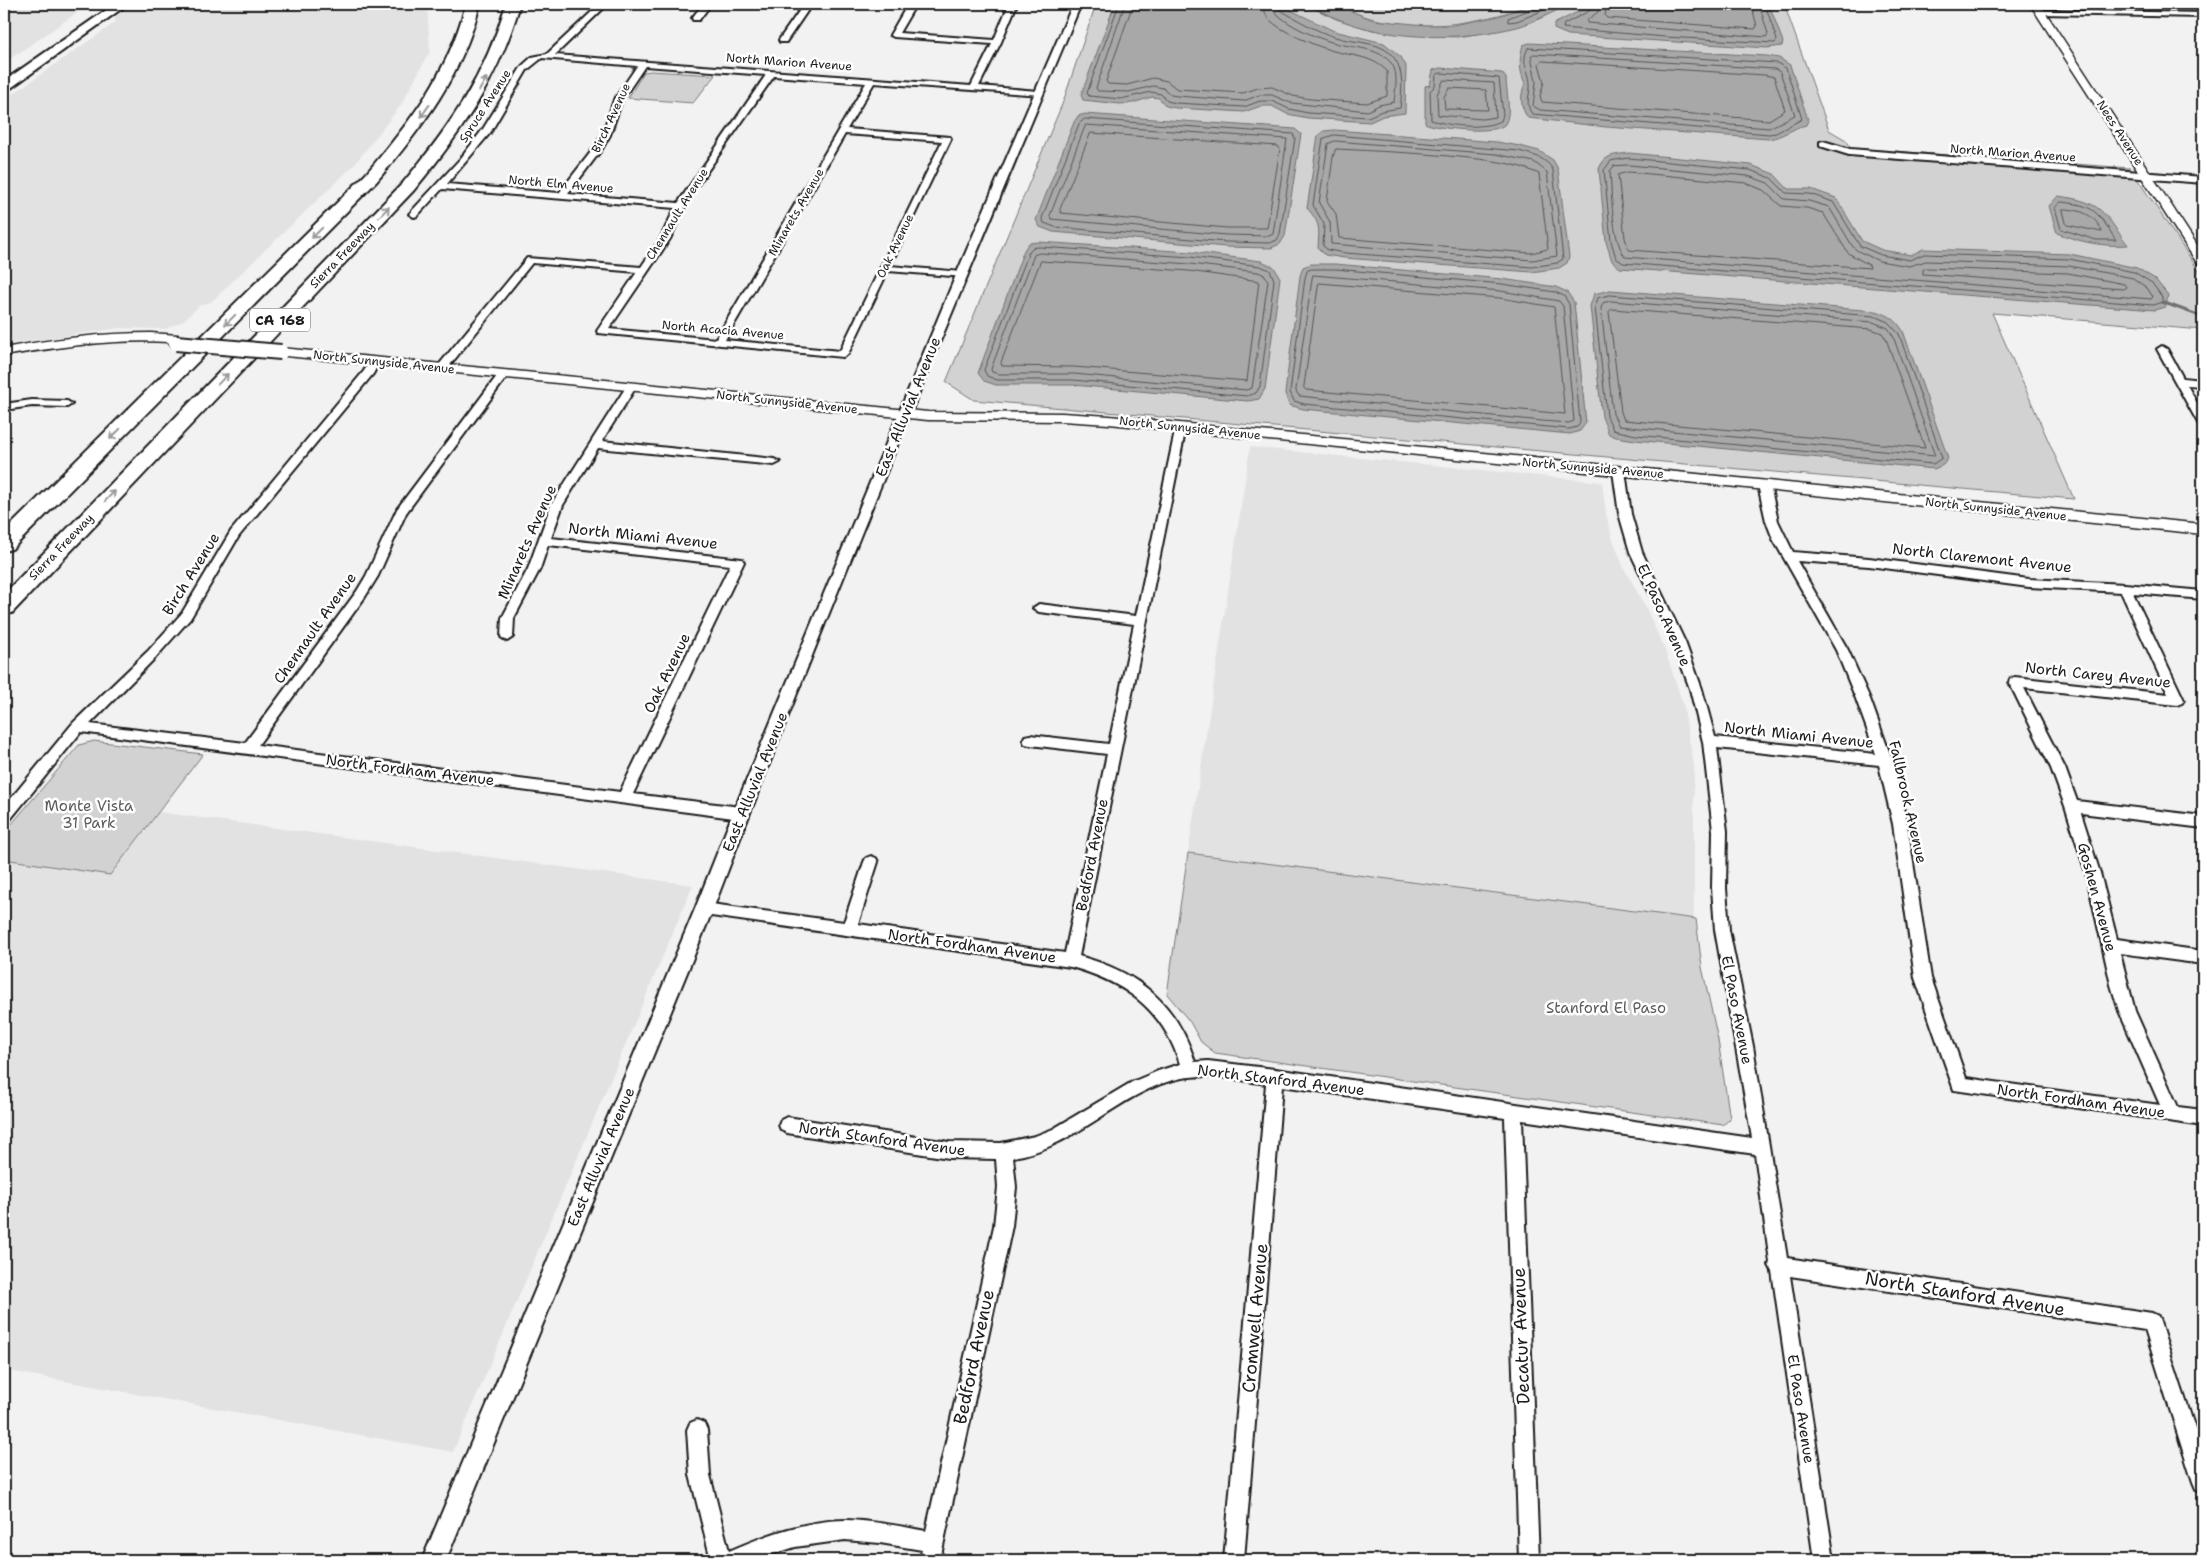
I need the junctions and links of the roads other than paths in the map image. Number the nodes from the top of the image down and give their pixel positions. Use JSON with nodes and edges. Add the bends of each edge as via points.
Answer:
{"nodes":[{"id":1,"x":103,"y":4,"type":"edge"},
{"id":2,"x":112,"y":4,"type":"edge"},
{"id":3,"x":122,"y":4,"type":"edge"},
{"id":4,"x":473,"y":4,"type":"edge"},
{"id":5,"x":513,"y":4,"type":"edge"},
{"id":6,"x":604,"y":4,"type":"edge"},
{"id":7,"x":707,"y":4,"type":"edge"},
{"id":8,"x":808,"y":4,"type":"edge"},
{"id":9,"x":912,"y":4,"type":"edge"},
{"id":10,"x":1012,"y":4,"type":"edge"},
{"id":11,"x":1077,"y":4,"type":"edge"},
{"id":12,"x":2038,"y":8,"type":"edge"},
{"id":13,"x":2203,"y":15,"type":"edge"},
{"id":14,"x":696,"y":18,"type":"dead end"},
{"id":15,"x":76,"y":24,"type":"junction"},
{"id":16,"x":92,"y":26,"type":"junction"},
{"id":17,"x":783,"y":40,"type":"dead end"},
{"id":18,"x":997,"y":42,"type":"junction"},
{"id":19,"x":549,"y":56,"type":"junction"},
{"id":20,"x":538,"y":57,"type":"joint"},
{"id":21,"x":642,"y":64,"type":"junction"},
{"id":22,"x":4,"y":74,"type":"edge"},
{"id":23,"x":772,"y":74,"type":"junction"},
{"id":24,"x":20,"y":76,"type":"junction"},
{"id":25,"x":871,"y":81,"type":"junction"},
{"id":26,"x":4,"y":87,"type":"edge"},
{"id":27,"x":974,"y":88,"type":"junction"},
{"id":28,"x":1038,"y":93,"type":"junction"},
{"id":29,"x":844,"y":131,"type":"junction"},
{"id":30,"x":1823,"y":144,"type":"dead end"},
{"id":31,"x":2148,"y":176,"type":"junction"},
{"id":32,"x":2203,"y":180,"type":"edge"},
{"id":33,"x":440,"y":186,"type":"junction"},
{"id":34,"x":562,"y":196,"type":"junction"},
{"id":35,"x":680,"y":206,"type":"junction"},
{"id":36,"x":414,"y":214,"type":"dead end"},
{"id":37,"x":2203,"y":262,"type":"edge"},
{"id":38,"x":884,"y":268,"type":"junction"},
{"id":39,"x":642,"y":270,"type":"junction"},
{"id":40,"x":962,"y":275,"type":"junction"},
{"id":41,"x":602,"y":331,"type":"joint"},
{"id":42,"x":132,"y":336,"type":"junction"},
{"id":43,"x":719,"y":342,"type":"junction"},
{"id":44,"x":176,"y":343,"type":"junction"},
{"id":45,"x":2162,"y":349,"type":"dead end"},
{"id":46,"x":4,"y":354,"type":"edge"},
{"id":47,"x":843,"y":354,"type":"joint"},
{"id":48,"x":4,"y":361,"type":"edge"},
{"id":49,"x":375,"y":361,"type":"junction"},
{"id":50,"x":442,"y":368,"type":"junction"},
{"id":51,"x":504,"y":374,"type":"junction"},
{"id":52,"x":2180,"y":381,"type":"junction"},
{"id":53,"x":2203,"y":383,"type":"edge"},
{"id":54,"x":631,"y":387,"type":"junction"},
{"id":55,"x":68,"y":404,"type":"dead end"},
{"id":56,"x":4,"y":407,"type":"edge"},
{"id":57,"x":905,"y":414,"type":"junction"},
{"id":58,"x":2203,"y":423,"type":"edge"},
{"id":59,"x":1181,"y":428,"type":"junction"},
{"id":60,"x":595,"y":444,"type":"junction"},
{"id":61,"x":774,"y":462,"type":"dead end"},
{"id":62,"x":1619,"y":470,"type":"junction"},
{"id":63,"x":1764,"y":485,"type":"junction"},
{"id":64,"x":2203,"y":529,"type":"edge"},
{"id":65,"x":544,"y":542,"type":"junction"},
{"id":66,"x":4,"y":544,"type":"edge"},
{"id":67,"x":54,"y":554,"type":"junction"},
{"id":68,"x":1787,"y":556,"type":"junction"},
{"id":69,"x":738,"y":562,"type":"joint"},
{"id":70,"x":2125,"y":588,"type":"junction"},
{"id":71,"x":2203,"y":595,"type":"edge"},
{"id":72,"x":4,"y":607,"type":"edge"},
{"id":73,"x":1040,"y":608,"type":"dead end"},
{"id":74,"x":4,"y":614,"type":"edge"},
{"id":75,"x":1142,"y":621,"type":"junction"},
{"id":76,"x":507,"y":637,"type":"dead end"},
{"id":77,"x":2015,"y":682,"type":"joint"},
{"id":78,"x":78,"y":728,"type":"junction"},
{"id":79,"x":1030,"y":740,"type":"dead end"},
{"id":80,"x":1710,"y":742,"type":"junction"},
{"id":81,"x":248,"y":749,"type":"junction"},
{"id":82,"x":1114,"y":750,"type":"junction"},
{"id":83,"x":1885,"y":760,"type":"junction"},
{"id":84,"x":624,"y":798,"type":"junction"},
{"id":85,"x":2072,"y":806,"type":"junction"},
{"id":86,"x":741,"y":814,"type":"junction"},
{"id":87,"x":4,"y":817,"type":"edge"},
{"id":88,"x":2203,"y":822,"type":"edge"},
{"id":89,"x":871,"y":862,"type":"dead end"},
{"id":90,"x":704,"y":909,"type":"junction"},
{"id":91,"x":849,"y":929,"type":"junction"},
{"id":92,"x":2111,"y":945,"type":"junction"},
{"id":93,"x":2203,"y":957,"type":"edge"},
{"id":94,"x":1071,"y":960,"type":"junction"},
{"id":95,"x":1189,"y":1069,"type":"junction"},
{"id":96,"x":1275,"y":1076,"type":"junction"},
{"id":97,"x":1960,"y":1085,"type":"joint"},
{"id":98,"x":1513,"y":1111,"type":"junction"},
{"id":99,"x":2172,"y":1113,"type":"junction"},
{"id":100,"x":2203,"y":1118,"type":"edge"},
{"id":101,"x":787,"y":1125,"type":"dead end"},
{"id":102,"x":1762,"y":1147,"type":"junction"},
{"id":103,"x":1004,"y":1152,"type":"junction"},
{"id":104,"x":1778,"y":1265,"type":"junction"},
{"id":105,"x":697,"y":1430,"type":"dead end"},
{"id":106,"x":2203,"y":1483,"type":"edge"},
{"id":107,"x":932,"y":1551,"type":"edge"},
{"id":108,"x":434,"y":1560,"type":"edge"},
{"id":109,"x":721,"y":1560,"type":"edge"},
{"id":110,"x":732,"y":1560,"type":"edge"},
{"id":111,"x":1234,"y":1560,"type":"edge"},
{"id":112,"x":1529,"y":1560,"type":"edge"},
{"id":113,"x":1824,"y":1560,"type":"edge"}],
"edges":[{"from":1,"to":15,"type":"main road"},
{"from":2,"to":16,"type":"main road","via":[[94,18]]},
{"from":3,"to":16,"type":"main road"},
{"from":4,"to":66,"type":"highway","number":"CA 168","one_way":true,"via":[[465,33],[440,87],[404,139],[371,178]]},
{"from":67,"to":5,"type":"highway","name":"Sierra Freeway","number":"CA 168","one_way":true,"via":[[440,150],[486,80]]},
{"from":6,"to":19,"type":"street"},
{"from":7,"to":14,"type":"street"},
{"from":8,"to":17,"type":"street"},
{"from":9,"to":18,"type":"street","via":[[894,34]]},
{"from":10,"to":18,"type":"street"},
{"from":11,"to":28,"type":"street","name":"East Alluvial Avenue"},
{"from":12,"to":13,"type":"street"},
{"from":12,"to":31,"type":"main road","name":"Nees Avenue"},
{"from":15,"to":22,"type":"main road"},
{"from":15,"to":24,"type":"main road","via":[[79,28],[34,60]]},
{"from":16,"to":24,"type":"main road"},
{"from":18,"to":27,"type":"street"},
{"from":19,"to":20,"type":"street","name":"North Marion Avenue"},
{"from":19,"to":21,"type":"street","name":"North Marion Avenue"},
{"from":20,"to":33,"type":"street","name":"Spruce Avenue","via":[[521,74],[475,146]]},
{"from":21,"to":23,"type":"street","name":"North Marion Avenue"},
{"from":21,"to":34,"type":"street","name":"Birch Avenue","via":[[618,100],[598,149]]},
{"from":23,"to":25,"type":"street","name":"North Marion Avenue"},
{"from":23,"to":35,"type":"street","name":"Chennault Avenue"},
{"from":24,"to":26,"type":"main road"},
{"from":25,"to":27,"type":"street","name":"North Marion Avenue"},
{"from":25,"to":29,"type":"street","name":"Minarets Avenue"},
{"from":27,"to":28,"type":"street","name":"North Marion Avenue"},
{"from":28,"to":40,"type":"street","name":"East Alluvial Avenue"},
{"from":29,"to":38,"type":"street","name":"Oak Avenue","via":[[947,139]]},
{"from":29,"to":43,"type":"street","name":"Minarets Avenue"},
{"from":30,"to":31,"type":"street","name":"North Marion Avenue","via":[[1849,152]]},
{"from":31,"to":32,"type":"street","name":"North Marion Avenue"},
{"from":31,"to":37,"type":"main road","name":"Nees Avenue"},
{"from":33,"to":34,"type":"street","name":"North Elm Avenue"},
{"from":33,"to":36,"type":"street","name":"Spruce Avenue"},
{"from":34,"to":35,"type":"street","name":"North Elm Avenue"},
{"from":35,"to":39,"type":"street","name":"Chennault Avenue","via":[[665,239]]},
{"from":38,"to":40,"type":"street"},
{"from":38,"to":47,"type":"street","name":"Oak Avenue"},
{"from":39,"to":41,"type":"street","name":"Chennault Avenue"},
{"from":39,"to":50,"type":"street","via":[[530,260]]},
{"from":40,"to":57,"type":"street","name":"East Alluvial Avenue"},
{"from":41,"to":43,"type":"street","name":"North Acacia Avenue"},
{"from":42,"to":44,"type":"main road","name":"North Sunnyside Avenue","via":[[173,338]]},
{"from":42,"to":46,"type":"main road","name":"North Sunnyside Avenue","via":[[28,347]]},
{"from":42,"to":48,"type":"main road","via":[[118,341],[47,349]]},
{"from":43,"to":47,"type":"street","name":"North Acacia Avenue"},
{"from":44,"to":48,"type":"main road","name":"North Sunnyside Avenue","via":[[75,350]]},
{"from":44,"to":49,"type":"main road","name":"North Sunnyside Avenue","bridge":true},
{"from":45,"to":52,"type":"street"},
{"from":49,"to":50,"type":"main road","name":"North Sunnyside Avenue"},
{"from":49,"to":78,"type":"street","name":"Birch Avenue","via":[[234,534],[181,622]]},
{"from":50,"to":51,"type":"main road","name":"North Sunnyside Avenue"},
{"from":51,"to":54,"type":"main road","name":"North Sunnyside Avenue"},
{"from":51,"to":81,"type":"street","name":"Chennault Avenue","via":[[401,512],[361,594]]},
{"from":52,"to":53,"type":"street"},
{"from":52,"to":58,"type":"street"},
{"from":54,"to":57,"type":"main road","name":"North Sunnyside Avenue"},
{"from":54,"to":60,"type":"street","name":"Minarets Avenue"},
{"from":55,"to":56,"type":"street","via":[[32,403]]},
{"from":57,"to":59,"type":"main road","name":"North Sunnyside Avenue","via":[[1085,418]]},
{"from":57,"to":86,"type":"street","name":"East Alluvial Avenue"},
{"from":59,"to":62,"type":"main road","name":"North Sunnyside Avenue"},
{"from":59,"to":75,"type":"street","name":"Bedford Avenue"},
{"from":60,"to":61,"type":"street"},
{"from":60,"to":65,"type":"street","name":"Minarets Avenue","via":[[557,505]]},
{"from":62,"to":63,"type":"main road","name":"North Sunnyside Avenue"},
{"from":62,"to":80,"type":"street","name":"El Paso Avenue","via":[[1624,514],[1636,552],[1679,642],[1696,688]]},
{"from":63,"to":64,"type":"main road","name":"North Sunnyside Avenue"},
{"from":63,"to":68,"type":"street","name":"Fallbrook Avenue","via":[[1772,521]]},
{"from":65,"to":69,"type":"street","name":"North Miami Avenue"},
{"from":65,"to":76,"type":"street","name":"Minarets Avenue","via":[[534,570],[508,618]]},
{"from":67,"to":72,"type":"highway","name":"Sierra Freeway","number":"CA 168"},
{"from":67,"to":74,"type":"highway"},
{"from":68,"to":70,"type":"street","name":"North Claremont Avenue","via":[[1869,562],[2029,583]]},
{"from":68,"to":83,"type":"street","name":"Fallbrook Avenue","via":[[1842,650],[1864,699]]},
{"from":69,"to":84,"type":"street","name":"Oak Avenue"},
{"from":70,"to":71,"type":"street","name":"North Claremont Avenue"},
{"from":70,"to":77,"type":"street","name":"North Carey Avenue","via":[[2177,700]]},
{"from":73,"to":75,"type":"street"},
{"from":75,"to":82,"type":"street","name":"Bedford Avenue"},
{"from":77,"to":85,"type":"street","name":"Goshen Avenue","via":[[2058,768]]},
{"from":78,"to":81,"type":"street","name":"North Fordham Avenue"},
{"from":78,"to":87,"type":"street","name":"Birch Avenue"},
{"from":79,"to":82,"type":"street"},
{"from":80,"to":83,"type":"street","name":"North Miami Avenue"},
{"from":80,"to":102,"type":"street","name":"El Paso Avenue","via":[[1720,831],[1722,930]]},
{"from":81,"to":84,"type":"street","name":"North Fordham Avenue"},
{"from":82,"to":94,"type":"street","name":"Bedford Avenue"},
{"from":83,"to":97,"type":"street","name":"Fallbrook Avenue","via":[[1900,824],[1923,978]]},
{"from":84,"to":86,"type":"street","name":"North Fordham Avenue"},
{"from":85,"to":88,"type":"street"},
{"from":85,"to":92,"type":"street","name":"Goshen Avenue"},
{"from":86,"to":90,"type":"street","name":"East Alluvial Avenue"},
{"from":89,"to":91,"type":"street"},
{"from":90,"to":91,"type":"street","name":"North Fordham Avenue"},
{"from":90,"to":108,"type":"street","name":"East Alluvial Avenue"},
{"from":91,"to":94,"type":"street","name":"North Fordham Avenue"},
{"from":92,"to":93,"type":"street"},
{"from":92,"to":99,"type":"street","name":"Goshen Avenue","via":[[2127,1011]]},
{"from":94,"to":95,"type":"street","name":"North Fordham Avenue","via":[[1116,975],[1150,1000],[1178,1034]]},
{"from":95,"to":96,"type":"street","name":"North Stanford Avenue","via":[[1208,1068]]},
{"from":95,"to":103,"type":"street","name":"North Stanford Avenue","via":[[1136,1087],[1054,1137]]},
{"from":96,"to":98,"type":"street","name":"North Stanford Avenue"},
{"from":96,"to":111,"type":"street","name":"Cromwell Avenue"},
{"from":97,"to":99,"type":"street","name":"North Fordham Avenue"},
{"from":98,"to":102,"type":"street","name":"North Stanford Avenue"},
{"from":98,"to":112,"type":"street","name":"Decatur Avenue"},
{"from":99,"to":100,"type":"street","name":"North Fordham Avenue"},
{"from":101,"to":103,"type":"street","name":"North Stanford Avenue","via":[[949,1150]]},
{"from":102,"to":104,"type":"street","name":"El Paso Avenue"},
{"from":103,"to":107,"type":"street","name":"Bedford Avenue","via":[[1007,1188],[1003,1226]]},
{"from":104,"to":106,"type":"street","name":"North Stanford Avenue","via":[[2152,1322]]},
{"from":104,"to":113,"type":"street","name":"El Paso Avenue"},
{"from":105,"to":109,"type":"street","via":[[700,1475]]},
{"from":107,"to":110,"type":"street","via":[[861,1530],[793,1538]]}]}
